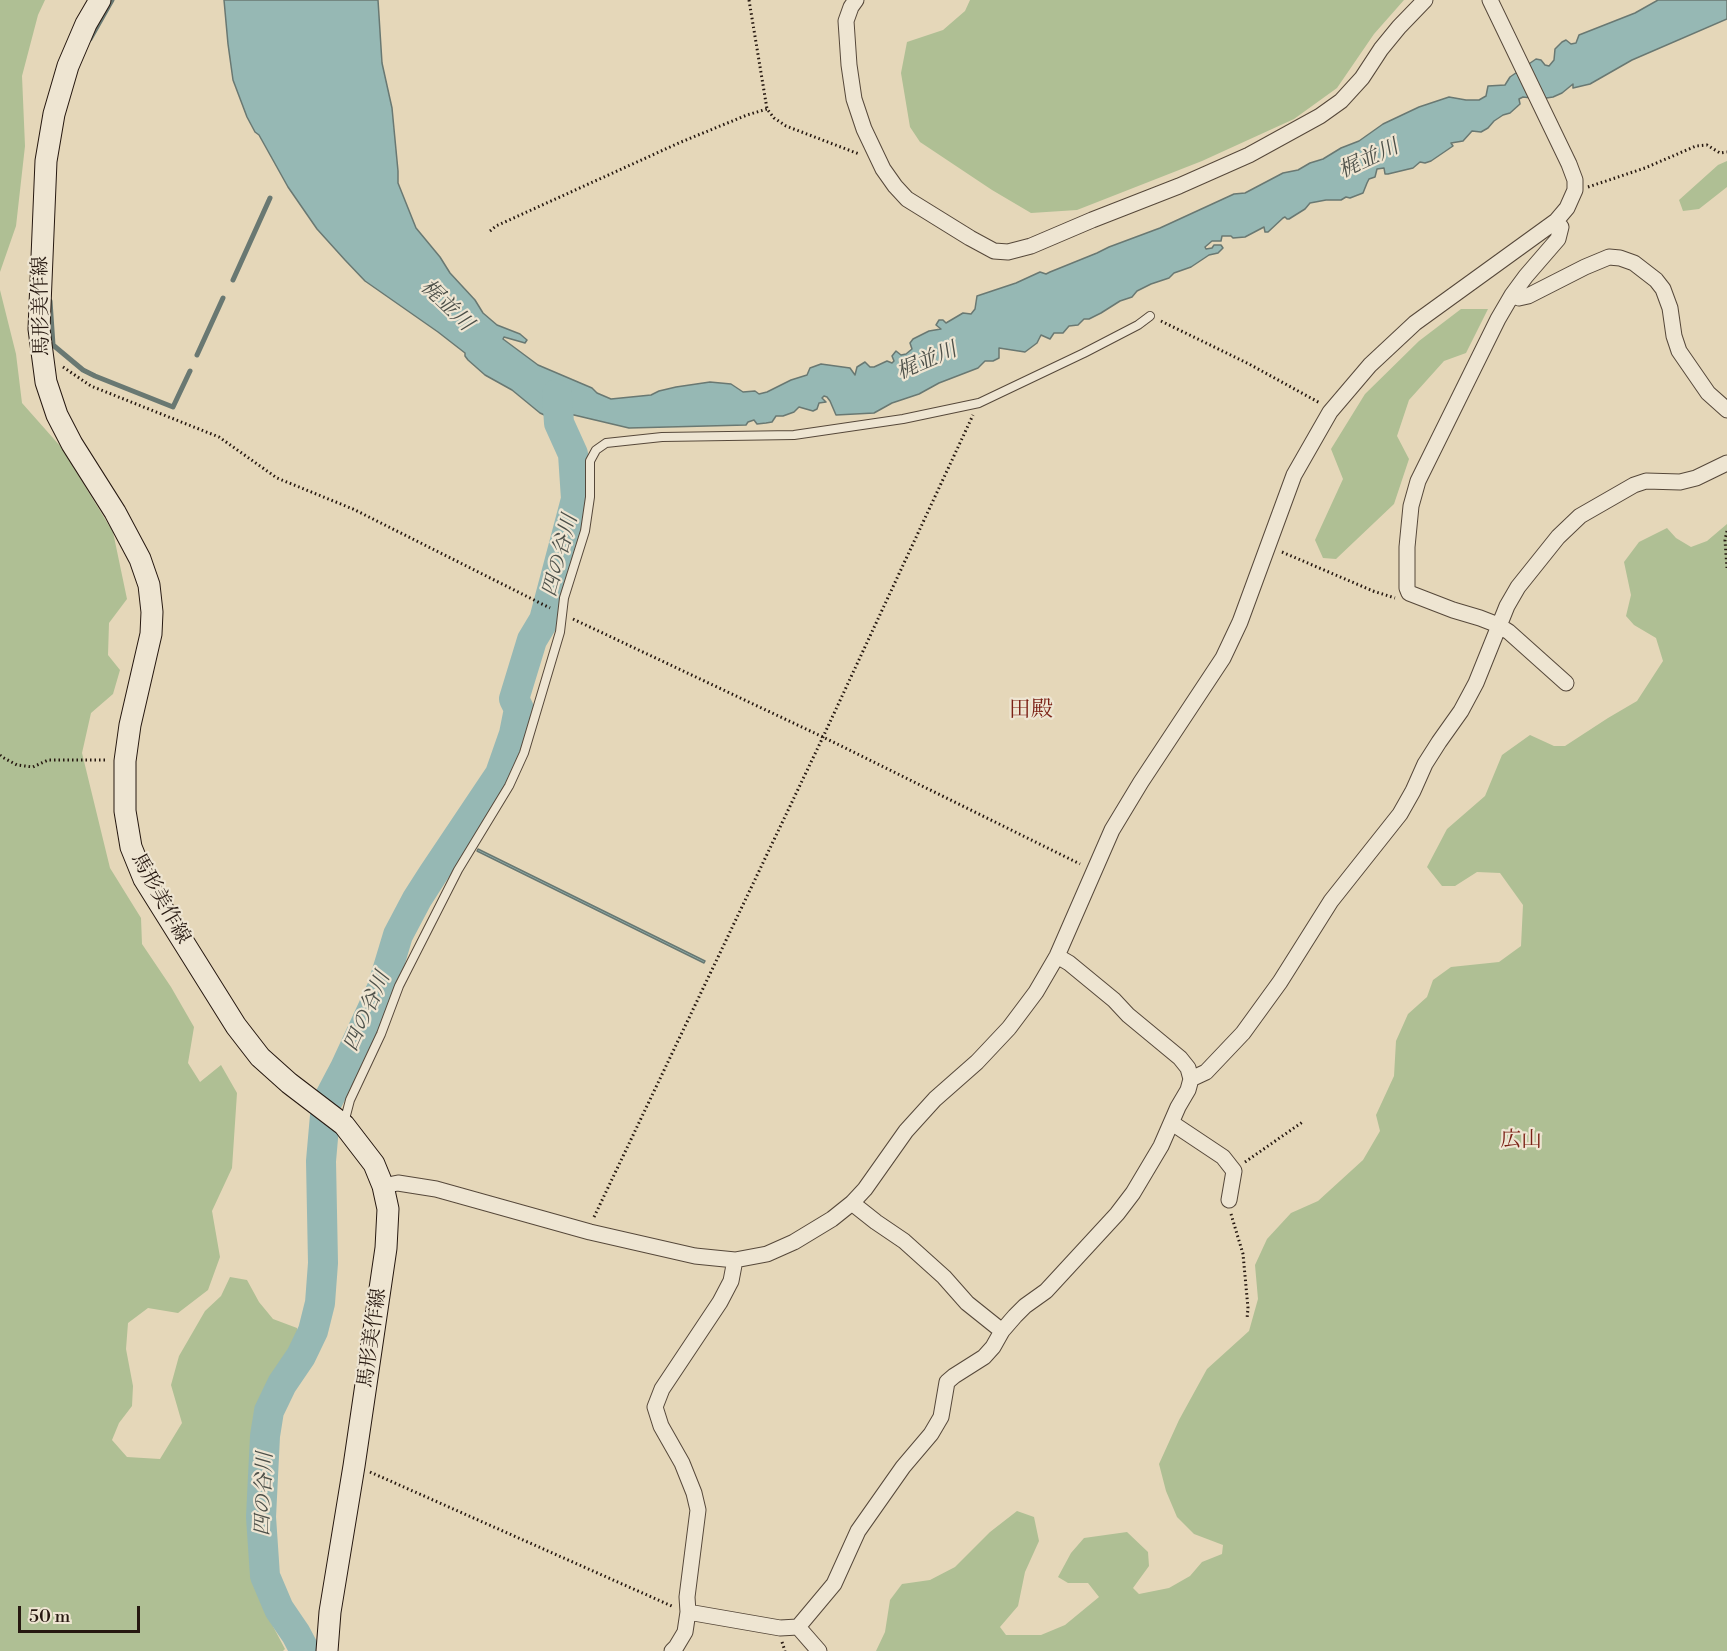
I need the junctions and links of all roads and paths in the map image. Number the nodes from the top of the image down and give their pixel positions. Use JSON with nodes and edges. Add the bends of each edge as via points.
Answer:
{"nodes":[{"id":1,"x":100,"y":0,"type":"edge"},
{"id":2,"x":749,"y":0,"type":"edge"},
{"id":3,"x":856,"y":0,"type":"edge"},
{"id":4,"x":1425,"y":0,"type":"edge"},
{"id":5,"x":1490,"y":0,"type":"edge"},
{"id":6,"x":767,"y":109,"type":"junction"},
{"id":7,"x":1727,"y":152,"type":"edge"},
{"id":8,"x":878,"y":158,"type":"junction"},
{"id":9,"x":1575,"y":190,"type":"junction"},
{"id":10,"x":1556,"y":221,"type":"junction"},
{"id":11,"x":490,"y":231,"type":"dead end"},
{"id":12,"x":1512,"y":295,"type":"junction"},
{"id":13,"x":1150,"y":316,"type":"joint"},
{"id":14,"x":42,"y":360,"type":"junction"},
{"id":15,"x":979,"y":403,"type":"junction"},
{"id":16,"x":1727,"y":410,"type":"edge"},
{"id":17,"x":1330,"y":412,"type":"junction"},
{"id":18,"x":1727,"y":463,"type":"edge"},
{"id":19,"x":1727,"y":531,"type":"edge"},
{"id":20,"x":1267,"y":547,"type":"junction"},
{"id":21,"x":1727,"y":568,"type":"edge"},
{"id":22,"x":1405,"y":602,"type":"dead end"},
{"id":23,"x":561,"y":613,"type":"junction"},
{"id":24,"x":1498,"y":625,"type":"junction"},
{"id":25,"x":1566,"y":682,"type":"dead end"},
{"id":26,"x":823,"y":737,"type":"junction"},
{"id":27,"x":0,"y":755,"type":"edge"},
{"id":28,"x":125,"y":761,"type":"junction"},
{"id":29,"x":1094,"y":870,"type":"junction"},
{"id":30,"x":1057,"y":956,"type":"junction"},
{"id":31,"x":1191,"y":1079,"type":"junction"},
{"id":32,"x":1304,"y":1120,"type":"dead end"},
{"id":33,"x":341,"y":1122,"type":"junction"},
{"id":34,"x":1172,"y":1123,"type":"junction"},
{"id":35,"x":1234,"y":1171,"type":"junction"},
{"id":36,"x":383,"y":1186,"type":"junction"},
{"id":37,"x":1229,"y":1200,"type":"joint"},
{"id":38,"x":852,"y":1203,"type":"junction"},
{"id":39,"x":590,"y":1232,"type":"junction"},
{"id":40,"x":735,"y":1260,"type":"junction"},
{"id":41,"x":1247,"y":1319,"type":"dead end"},
{"id":42,"x":1002,"y":1331,"type":"junction"},
{"id":43,"x":354,"y":1467,"type":"junction"},
{"id":44,"x":688,"y":1612,"type":"junction"},
{"id":45,"x":798,"y":1626,"type":"junction"},
{"id":46,"x":327,"y":1651,"type":"edge"},
{"id":47,"x":672,"y":1651,"type":"edge"},
{"id":48,"x":819,"y":1651,"type":"edge"}],
"edges":[{"from":1,"to":14,"type":"main road","name":"馬形美作線","via":[[68,66],[46,161],[39,329]]},
{"from":2,"to":6,"type":"path"},
{"from":3,"to":8,"type":"street","via":[[846,21],[849,65],[854,99]]},
{"from":4,"to":8,"type":"street","via":[[1381,49],[1362,78],[1320,117],[1179,186],[1031,246],[994,251],[970,238],[907,199]]},
{"from":5,"to":9,"type":"street","via":[[1569,164]]},
{"from":6,"to":8,"type":"path","via":[[786,126]]},
{"from":6,"to":11,"type":"path","via":[[681,142]]},
{"from":7,"to":9,"type":"path","via":[[1696,146],[1645,168]]},
{"from":9,"to":10,"type":"street"},
{"from":10,"to":12,"type":"street","via":[[1561,227],[1558,239]]},
{"from":10,"to":17,"type":"street","via":[[1415,323],[1370,365]]},
{"from":12,"to":16,"type":"street","via":[[1528,296],[1609,257],[1634,262],[1663,289],[1679,351],[1708,393]]},
{"from":12,"to":24,"type":"street","via":[[1418,481],[1407,547],[1409,593]]},
{"from":13,"to":15,"type":"lane","via":[[1084,353]]},
{"from":13,"to":17,"type":"path","via":[[1249,364]]},
{"from":14,"to":23,"type":"path","via":[[62,366],[91,386],[219,437],[277,478],[352,509]]},
{"from":14,"to":28,"type":"main road","name":"馬形美作線","via":[[57,415],[115,512],[150,585],[151,634]]},
{"from":15,"to":23,"type":"lane","via":[[794,435],[606,442],[590,461],[585,531]]},
{"from":15,"to":26,"type":"path"},
{"from":17,"to":20,"type":"street","via":[[1294,475]]},
{"from":18,"to":24,"type":"street","via":[[1680,482],[1646,481],[1634,485],[1580,516],[1518,587]]},
{"from":19,"to":21,"type":"path"},
{"from":20,"to":22,"type":"path"},
{"from":20,"to":29,"type":"street","via":[[1223,658],[1141,782]]},
{"from":23,"to":26,"type":"path"},
{"from":23,"to":33,"type":"lane","via":[[561,632],[520,761],[399,986]]},
{"from":24,"to":25,"type":"street"},
{"from":24,"to":31,"type":"street","via":[[1476,683],[1425,764],[1400,814],[1331,901],[1243,1034],[1206,1072]]},
{"from":26,"to":29,"type":"path"},
{"from":26,"to":39,"type":"path","via":[[595,1213]]},
{"from":27,"to":28,"type":"path","via":[[17,765],[33,767],[48,760]]},
{"from":28,"to":33,"type":"main road","name":"馬形美作線","via":[[124,811],[131,847],[144,879],[236,1026],[260,1057]]},
{"from":29,"to":30,"type":"street"},
{"from":30,"to":31,"type":"street","via":[[1179,1058]]},
{"from":30,"to":38,"type":"street","via":[[1009,1028],[935,1098]]},
{"from":31,"to":34,"type":"street"},
{"from":32,"to":35,"type":"path"},
{"from":33,"to":36,"type":"main road","name":"馬形美作線","via":[[374,1164]]},
{"from":34,"to":35,"type":"street","via":[[1222,1157]]},
{"from":34,"to":42,"type":"street","via":[[1117,1214]]},
{"from":35,"to":37,"type":"street"},
{"from":36,"to":39,"type":"street","via":[[398,1183],[436,1189]]},
{"from":36,"to":43,"type":"main road","name":"馬形美作線","via":[[388,1209],[386,1248]]},
{"from":37,"to":41,"type":"path","via":[[1243,1254]]},
{"from":38,"to":40,"type":"street","via":[[794,1242],[766,1254]]},
{"from":38,"to":42,"type":"street","via":[[904,1241],[967,1303]]},
{"from":39,"to":40,"type":"street","via":[[695,1256]]},
{"from":40,"to":44,"type":"street","via":[[731,1281],[720,1302],[662,1389],[655,1407],[682,1463],[698,1510]]},
{"from":42,"to":45,"type":"street","via":[[984,1357],[946,1382],[941,1417],[931,1434],[858,1531],[834,1584]]},
{"from":43,"to":44,"type":"path"},
{"from":43,"to":46,"type":"main road","name":"馬形美作線"},
{"from":44,"to":45,"type":"street","via":[[780,1628]]},
{"from":44,"to":47,"type":"street","via":[[685,1632]]},
{"from":45,"to":48,"type":"street"}]}
